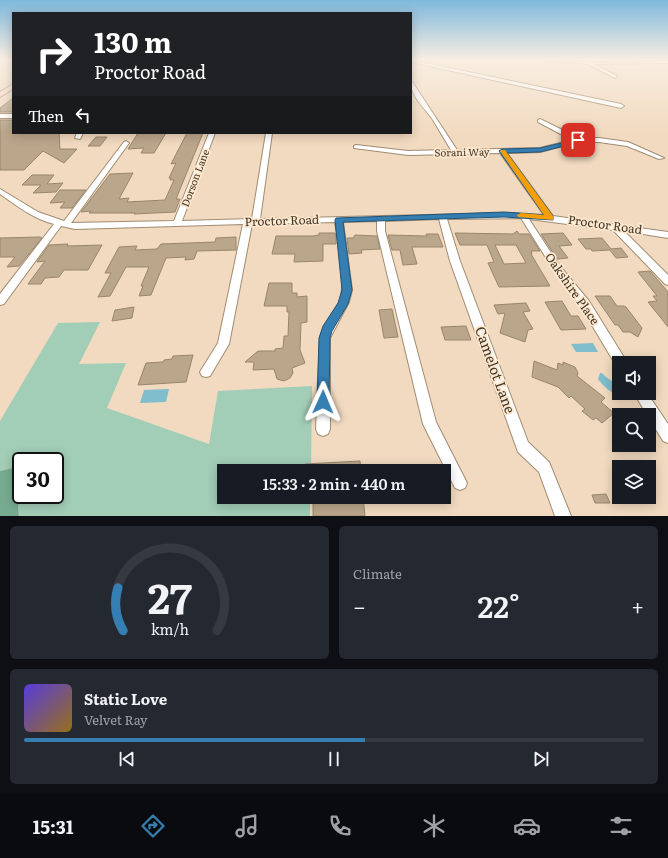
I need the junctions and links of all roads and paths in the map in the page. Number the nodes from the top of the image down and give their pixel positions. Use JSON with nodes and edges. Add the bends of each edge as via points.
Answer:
{"nodes":[{"id":1,"x":523,"y":84,"type":"edge"},
{"id":2,"x":12,"y":87,"type":"edge"},
{"id":3,"x":413,"y":89,"type":"edge"},
{"id":4,"x":0,"y":95,"type":"edge"},
{"id":5,"x":621,"y":106,"type":"dead end"},
{"id":6,"x":0,"y":116,"type":"edge"},
{"id":7,"x":12,"y":116,"type":"edge"},
{"id":8,"x":540,"y":121,"type":"dead end"},
{"id":9,"x":212,"y":134,"type":"edge"},
{"id":10,"x":269,"y":134,"type":"edge"},
{"id":11,"x":578,"y":140,"type":"junction"},
{"id":12,"x":126,"y":143,"type":"dead end"},
{"id":13,"x":356,"y":146,"type":"dead end"},
{"id":14,"x":502,"y":151,"type":"junction"},
{"id":15,"x":455,"y":152,"type":"junction"},
{"id":16,"x":661,"y":158,"type":"dead end"},
{"id":17,"x":0,"y":191,"type":"edge"},
{"id":18,"x":524,"y":215,"type":"junction"},
{"id":19,"x":442,"y":216,"type":"junction"},
{"id":20,"x":381,"y":218,"type":"junction"},
{"id":21,"x":550,"y":218,"type":"junction"},
{"id":22,"x":339,"y":220,"type":"junction"},
{"id":23,"x":252,"y":222,"type":"junction"},
{"id":24,"x":63,"y":224,"type":"junction"},
{"id":25,"x":177,"y":224,"type":"junction"},
{"id":26,"x":615,"y":227,"type":"junction"},
{"id":27,"x":668,"y":235,"type":"edge"},
{"id":28,"x":668,"y":281,"type":"edge"},
{"id":29,"x":0,"y":301,"type":"edge"},
{"id":30,"x":617,"y":356,"type":"edge"},
{"id":31,"x":206,"y":372,"type":"dead end"},
{"id":32,"x":645,"y":400,"type":"edge"},
{"id":33,"x":323,"y":429,"type":"dead end"},
{"id":34,"x":668,"y":436,"type":"edge"},
{"id":35,"x":460,"y":483,"type":"dead end"},
{"id":36,"x":563,"y":516,"type":"edge"}],
"edges":[{"from":1,"to":5,"type":"street"},
{"from":2,"to":4,"type":"main road"},
{"from":3,"to":15,"type":"street","via":[[425,108],[434,116]]},
{"from":6,"to":7,"type":"street"},
{"from":8,"to":11,"type":"street"},
{"from":9,"to":25,"type":"street","name":"Dorson Lane"},
{"from":10,"to":23,"type":"street"},
{"from":11,"to":14,"type":"street","name":"Sorani Way","via":[[540,150]]},
{"from":11,"to":16,"type":"street","name":"Sorani Way","via":[[628,144]]},
{"from":12,"to":24,"type":"street"},
{"from":13,"to":15,"type":"street","name":"Sorani Way","via":[[408,153]]},
{"from":14,"to":15,"type":"street","name":"Sorani Way"},
{"from":14,"to":21,"type":"street"},
{"from":17,"to":24,"type":"street","name":"Proctor Road","via":[[32,213]]},
{"from":18,"to":19,"type":"street","name":"Proctor Road"},
{"from":18,"to":21,"type":"street","name":"Proctor Road"},
{"from":18,"to":30,"type":"street","name":"Oakshire Place"},
{"from":19,"to":20,"type":"street","name":"Proctor Road"},
{"from":19,"to":36,"type":"street","name":"Camelot Lane","via":[[455,261],[523,447],[544,467]]},
{"from":20,"to":22,"type":"street","name":"Proctor Road"},
{"from":20,"to":35,"type":"street","via":[[381,231],[430,424]]},
{"from":21,"to":26,"type":"street","name":"Proctor Road"},
{"from":22,"to":23,"type":"street","name":"Proctor Road"},
{"from":22,"to":33,"type":"street","via":[[347,290],[343,304],[324,338]]},
{"from":23,"to":25,"type":"street","name":"Proctor Road"},
{"from":23,"to":31,"type":"street","via":[[223,344]]},
{"from":24,"to":25,"type":"street","name":"Proctor Road"},
{"from":24,"to":29,"type":"street"},
{"from":26,"to":27,"type":"street","name":"Proctor Road"},
{"from":26,"to":28,"type":"street"},
{"from":32,"to":34,"type":"street"}]}
